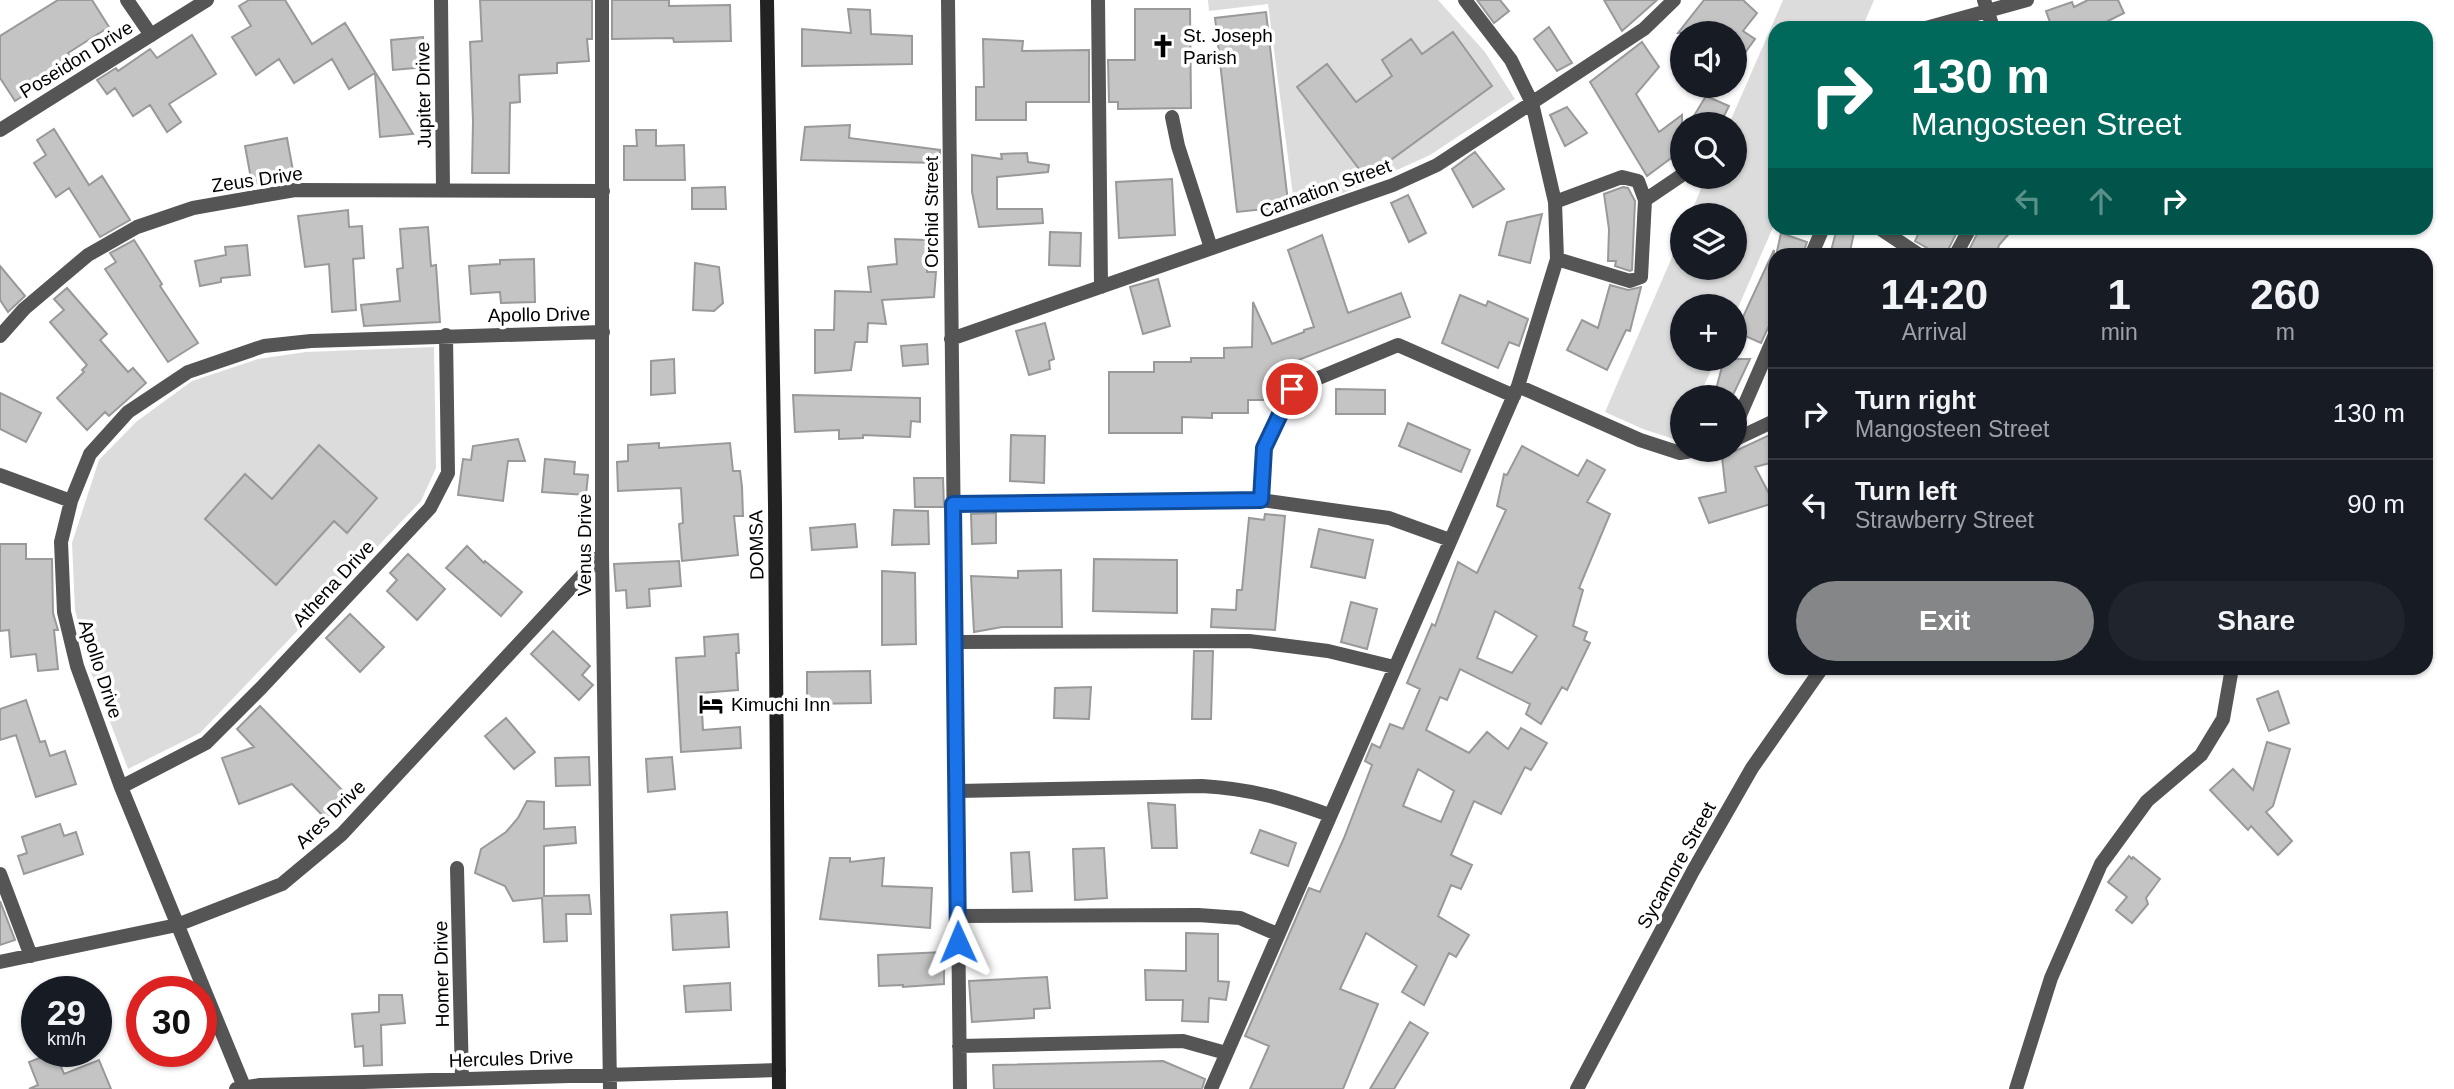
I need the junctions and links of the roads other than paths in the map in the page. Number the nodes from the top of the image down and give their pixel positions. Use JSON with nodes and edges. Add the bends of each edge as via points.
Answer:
{"nodes":[{"id":1,"x":127,"y":0,"type":"edge"},
{"id":2,"x":207,"y":0,"type":"edge"},
{"id":3,"x":441,"y":0,"type":"edge"},
{"id":4,"x":602,"y":0,"type":"edge"},
{"id":5,"x":767,"y":0,"type":"edge"},
{"id":6,"x":948,"y":0,"type":"edge"},
{"id":7,"x":1098,"y":0,"type":"edge"},
{"id":8,"x":1465,"y":0,"type":"edge"},
{"id":9,"x":1674,"y":0,"type":"edge"},
{"id":10,"x":2027,"y":0,"type":"edge"},
{"id":11,"x":1986,"y":6,"type":"edge"},
{"id":12,"x":1945,"y":21,"type":"edge"},
{"id":13,"x":151,"y":35,"type":"junction"},
{"id":14,"x":1532,"y":103,"type":"junction"},
{"id":15,"x":1172,"y":117,"type":"dead end"},
{"id":16,"x":0,"y":130,"type":"edge"},
{"id":17,"x":1670,"y":182,"type":"edge"},
{"id":18,"x":443,"y":189,"type":"junction"},
{"id":19,"x":603,"y":191,"type":"junction"},
{"id":20,"x":1645,"y":200,"type":"junction"},
{"id":21,"x":1555,"y":202,"type":"junction"},
{"id":22,"x":1890,"y":235,"type":"edge"},
{"id":23,"x":1211,"y":248,"type":"junction"},
{"id":24,"x":1909,"y":248,"type":"edge"},
{"id":25,"x":1558,"y":259,"type":"junction"},
{"id":26,"x":1101,"y":287,"type":"junction"},
{"id":27,"x":603,"y":332,"type":"junction"},
{"id":28,"x":446,"y":335,"type":"junction"},
{"id":29,"x":0,"y":336,"type":"edge"},
{"id":30,"x":951,"y":338,"type":"junction"},
{"id":31,"x":1768,"y":351,"type":"edge"},
{"id":32,"x":1516,"y":391,"type":"junction"},
{"id":33,"x":1747,"y":399,"type":"edge"},
{"id":34,"x":1768,"y":424,"type":"edge"},
{"id":35,"x":1747,"y":434,"type":"edge"},
{"id":36,"x":1670,"y":450,"type":"edge"},
{"id":37,"x":0,"y":475,"type":"edge"},
{"id":38,"x":71,"y":500,"type":"junction"},
{"id":39,"x":1261,"y":500,"type":"junction"},
{"id":40,"x":953,"y":504,"type":"junction"},
{"id":41,"x":1450,"y":540,"type":"junction"},
{"id":42,"x":603,"y":554,"type":"junction"},
{"id":43,"x":956,"y":642,"type":"junction"},
{"id":44,"x":1394,"y":667,"type":"junction"},
{"id":45,"x":1817,"y":675,"type":"edge"},
{"id":46,"x":2231,"y":675,"type":"edge"},
{"id":47,"x":121,"y":787,"type":"junction"},
{"id":48,"x":958,"y":791,"type":"junction"},
{"id":49,"x":1329,"y":815,"type":"junction"},
{"id":50,"x":457,"y":868,"type":"dead end"},
{"id":51,"x":0,"y":874,"type":"edge"},
{"id":52,"x":958,"y":916,"type":"junction"},
{"id":53,"x":177,"y":925,"type":"junction"},
{"id":54,"x":1277,"y":934,"type":"junction"},
{"id":55,"x":31,"y":956,"type":"junction"},
{"id":56,"x":0,"y":962,"type":"edge"},
{"id":57,"x":959,"y":1046,"type":"junction"},
{"id":58,"x":1226,"y":1054,"type":"junction"},
{"id":59,"x":779,"y":1070,"type":"junction"},
{"id":60,"x":462,"y":1079,"type":"junction"},
{"id":61,"x":610,"y":1082,"type":"edge"},
{"id":62,"x":241,"y":1088,"type":"edge"},
{"id":63,"x":779,"y":1089,"type":"edge"},
{"id":64,"x":960,"y":1089,"type":"edge"},
{"id":65,"x":1211,"y":1089,"type":"edge"},
{"id":66,"x":1577,"y":1089,"type":"edge"},
{"id":67,"x":2016,"y":1089,"type":"edge"}],
"edges":[{"from":1,"to":13,"type":"street"},
{"from":2,"to":13,"type":"street","name":"Poseidon Drive"},
{"from":3,"to":18,"type":"street","name":"Jupiter Drive"},
{"from":4,"to":19,"type":"street","name":"Venus Drive"},
{"from":5,"to":59,"type":"main road","name":"DOMSA"},
{"from":6,"to":30,"type":"street","name":"Orchid Street"},
{"from":7,"to":26,"type":"street"},
{"from":8,"to":14,"type":"street","via":[[1511,60]]},
{"from":9,"to":14,"type":"street","name":"Carnation Street","via":[[1644,29]]},
{"from":10,"to":11,"type":"street"},
{"from":11,"to":12,"type":"street"},
{"from":13,"to":16,"type":"street","name":"Poseidon Drive"},
{"from":14,"to":21,"type":"street"},
{"from":14,"to":23,"type":"street","name":"Carnation Street","via":[[1437,165],[1393,185]]},
{"from":15,"to":23,"type":"street"},
{"from":17,"to":20,"type":"street"},
{"from":18,"to":19,"type":"street","name":"Zeus Drive"},
{"from":18,"to":29,"type":"street","name":"Zeus Drive","via":[[295,190],[193,208],[137,227],[88,255],[24,309]]},
{"from":19,"to":27,"type":"street","name":"Venus Drive"},
{"from":20,"to":21,"type":"street","via":[[1638,181],[1622,177]]},
{"from":20,"to":25,"type":"street","via":[[1641,278],[1630,281]]},
{"from":21,"to":25,"type":"street"},
{"from":22,"to":24,"type":"street"},
{"from":23,"to":26,"type":"street","name":"Carnation Street"},
{"from":25,"to":32,"type":"street"},
{"from":26,"to":30,"type":"street","name":"Carnation Street"},
{"from":27,"to":28,"type":"street","name":"Apollo Drive"},
{"from":27,"to":42,"type":"street","name":"Venus Drive"},
{"from":28,"to":38,"type":"street","name":"Apollo Drive","via":[[264,346],[188,372],[128,412],[90,454]]},
{"from":28,"to":47,"type":"street","name":"Athena Drive","via":[[447,473],[430,508],[206,743]]},
{"from":30,"to":40,"type":"street","name":"Orchid Street"},
{"from":31,"to":33,"type":"street"},
{"from":32,"to":36,"type":"street"},
{"from":32,"to":39,"type":"street","via":[[1398,345],[1292,389],[1264,448]]},
{"from":32,"to":41,"type":"street"},
{"from":34,"to":35,"type":"street"},
{"from":37,"to":38,"type":"street"},
{"from":38,"to":47,"type":"street","name":"Apollo Drive","via":[[61,542],[64,612],[76,666]]},
{"from":39,"to":40,"type":"street"},
{"from":39,"to":41,"type":"street","via":[[1389,518]]},
{"from":40,"to":43,"type":"street","name":"Orchid Street"},
{"from":41,"to":44,"type":"street"},
{"from":42,"to":53,"type":"street","name":"Ares Drive","via":[[342,834],[282,884]]},
{"from":42,"to":61,"type":"street","name":"Venus Drive"},
{"from":43,"to":44,"type":"street","via":[[1249,641],[1328,651]]},
{"from":43,"to":48,"type":"street","name":"Orchid Street"},
{"from":44,"to":49,"type":"street"},
{"from":45,"to":66,"type":"street","name":"Sycamore Street","via":[[1752,768]]},
{"from":46,"to":67,"type":"street","via":[[2223,719],[2201,755],[2147,801],[2101,864],[2051,978]]},
{"from":47,"to":53,"type":"street","name":"Apollo Drive"},
{"from":48,"to":49,"type":"street","via":[[1240,788]]},
{"from":48,"to":52,"type":"street","name":"Orchid Street"},
{"from":49,"to":54,"type":"street"},
{"from":50,"to":60,"type":"street","name":"Homer Drive"},
{"from":51,"to":55,"type":"street"},
{"from":52,"to":54,"type":"street","via":[[1198,915],[1240,918]]},
{"from":52,"to":57,"type":"street","name":"Orchid Street"},
{"from":53,"to":55,"type":"street","name":"Ares Drive"},
{"from":53,"to":62,"type":"street","name":"Apollo Drive"},
{"from":54,"to":58,"type":"street"},
{"from":55,"to":56,"type":"street","name":"Ares Drive"},
{"from":57,"to":58,"type":"street","via":[[1183,1041]]},
{"from":57,"to":64,"type":"street","name":"Orchid Street"},
{"from":58,"to":65,"type":"street"},
{"from":59,"to":61,"type":"street","name":"Hercules Drive"},
{"from":59,"to":63,"type":"main road","name":"DOMSA"},
{"from":60,"to":61,"type":"street","name":"Hercules Drive"},
{"from":60,"to":62,"type":"street","name":"Hercules Drive"}]}
